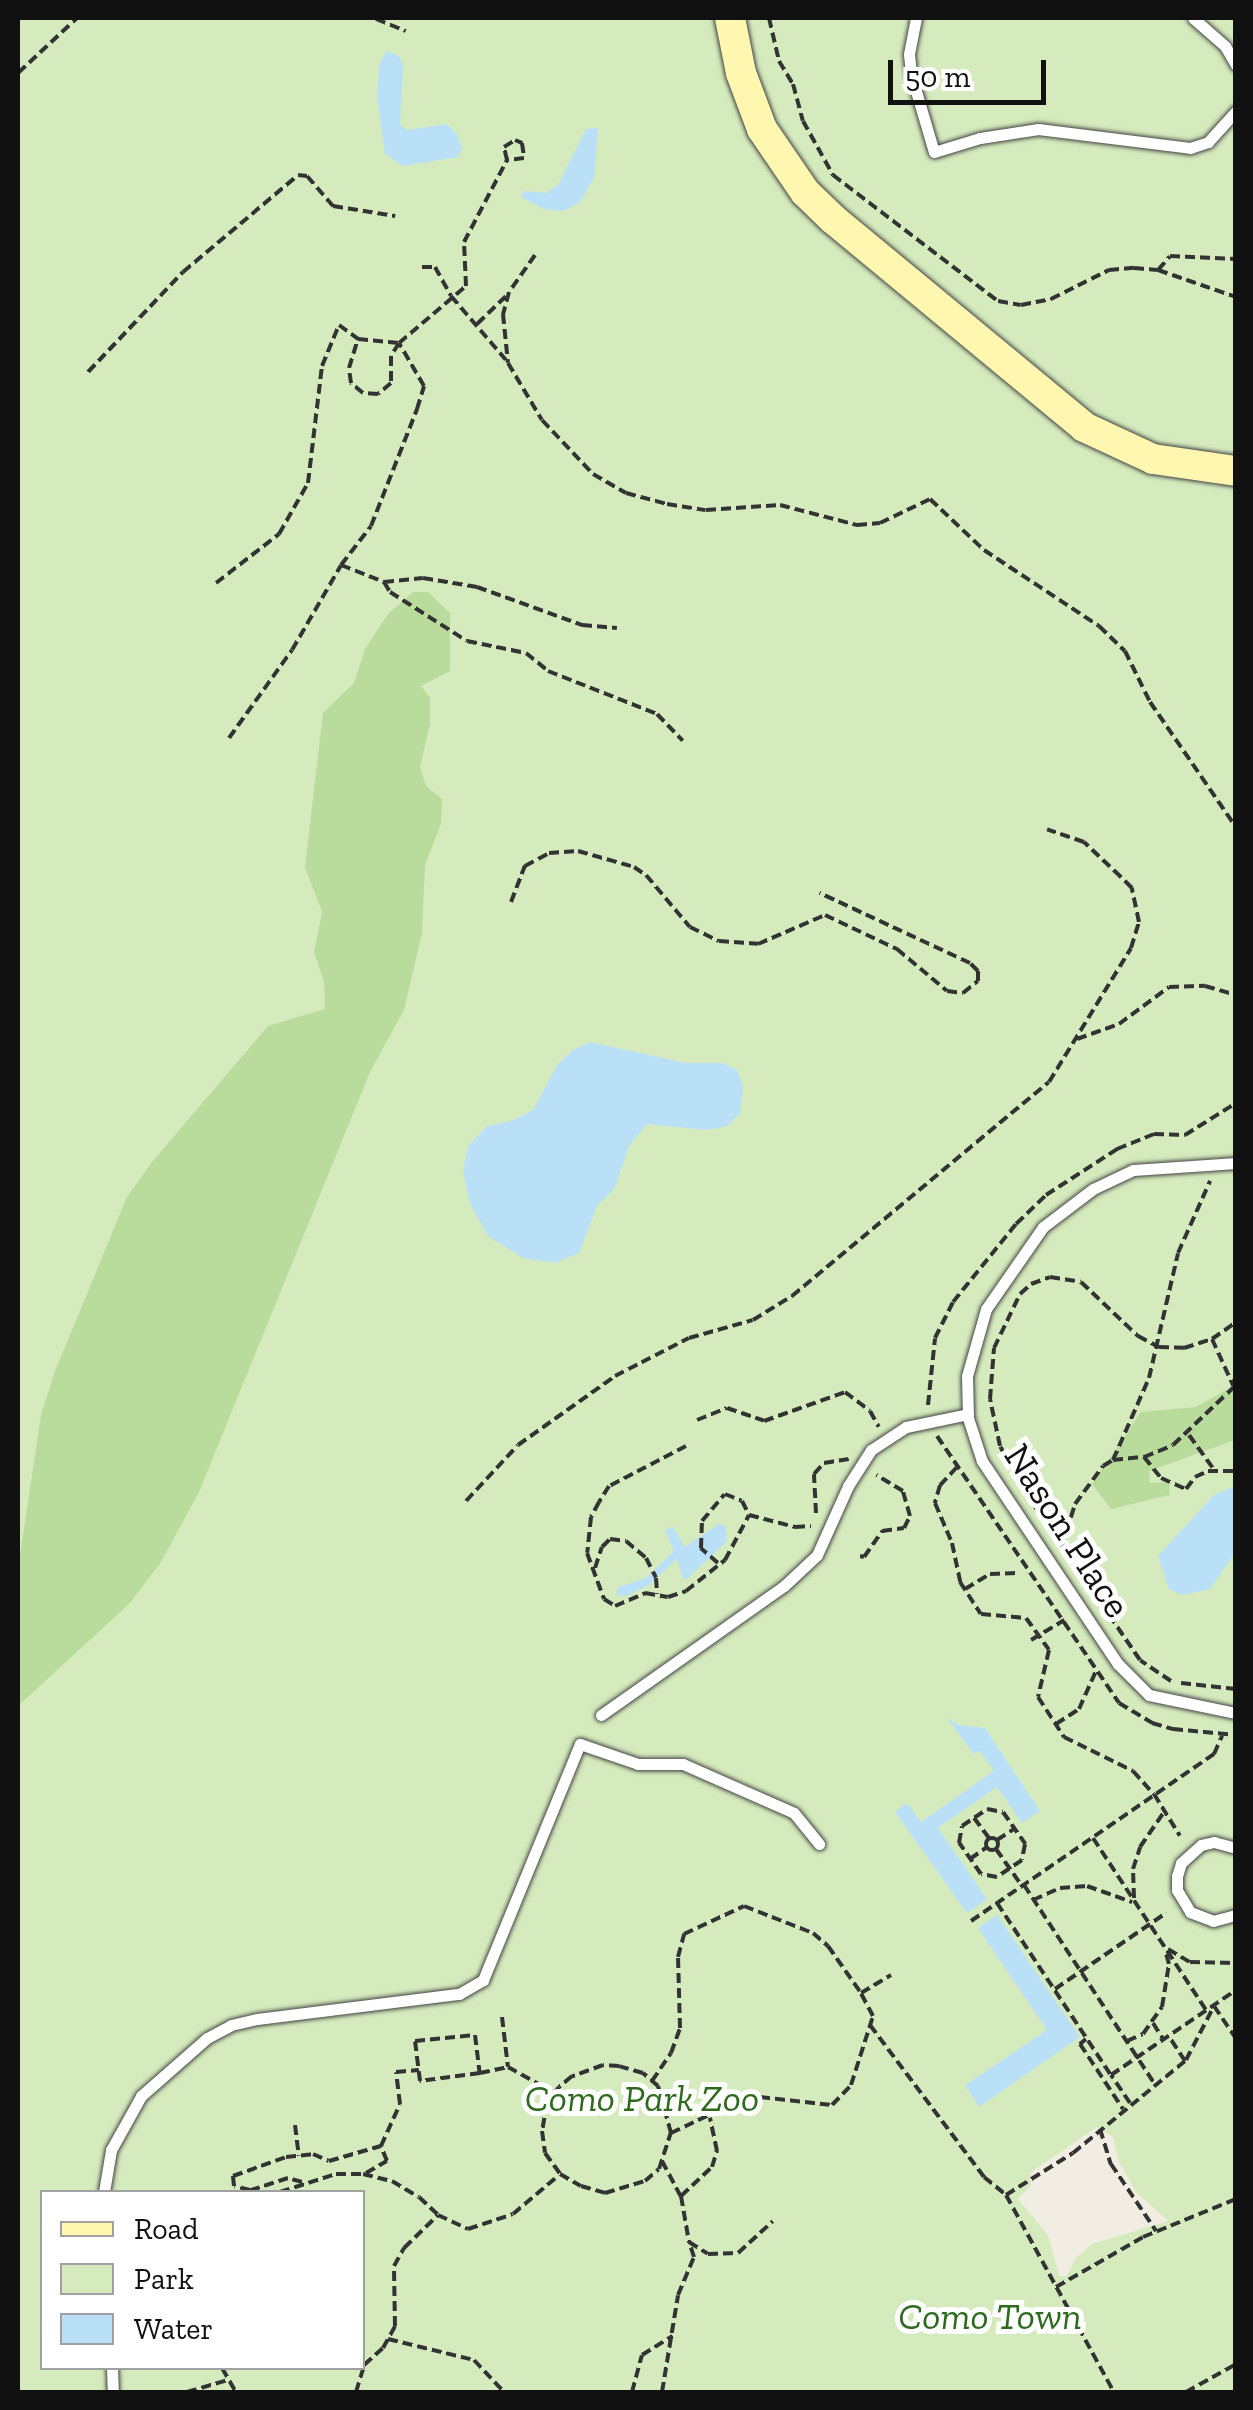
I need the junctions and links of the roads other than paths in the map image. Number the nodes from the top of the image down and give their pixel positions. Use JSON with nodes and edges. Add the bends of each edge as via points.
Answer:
{"nodes":[{"id":1,"x":730,"y":18,"type":"edge"},
{"id":2,"x":916,"y":18,"type":"edge"},
{"id":3,"x":1193,"y":18,"type":"edge"},
{"id":4,"x":1236,"y":64,"type":"edge"},
{"id":5,"x":1236,"y":111,"type":"edge"},
{"id":6,"x":1236,"y":471,"type":"edge"},
{"id":7,"x":1236,"y":1163,"type":"edge"},
{"id":8,"x":968,"y":1414,"type":"junction"},
{"id":9,"x":1233,"y":1713,"type":"edge"},
{"id":10,"x":602,"y":1714,"type":"dead end"},
{"id":11,"x":818,"y":1844,"type":"dead end"},
{"id":12,"x":1236,"y":1848,"type":"edge"},
{"id":13,"x":1236,"y":1916,"type":"edge"},
{"id":14,"x":104,"y":2190,"type":"edge"}],
"edges":[{"from":1,"to":6,"type":"main road","via":[[740,73],[762,130],[805,192],[833,219],[1084,427],[1153,459]]},
{"from":2,"to":5,"type":"lane","via":[[909,54],[934,152],[1038,129],[1190,148],[1208,142]]},
{"from":3,"to":4,"type":"lane"},
{"from":7,"to":8,"type":"lane","name":"Nason Place","via":[[1134,1170],[1043,1227],[986,1309],[967,1376]]},
{"from":8,"to":9,"type":"lane","name":"Nason Place","via":[[982,1461],[1131,1680],[1173,1704]]},
{"from":8,"to":10,"type":"lane","via":[[926,1420],[887,1439],[863,1460],[817,1555],[784,1586]]},
{"from":11,"to":14,"type":"lane","via":[[794,1813],[683,1764],[638,1764],[580,1744],[483,1980],[459,1994],[257,2020],[207,2038],[141,2096],[111,2150]]},
{"from":12,"to":13,"type":"lane","via":[[1201,1846],[1177,1876],[1190,1912],[1213,1921]]}]}
